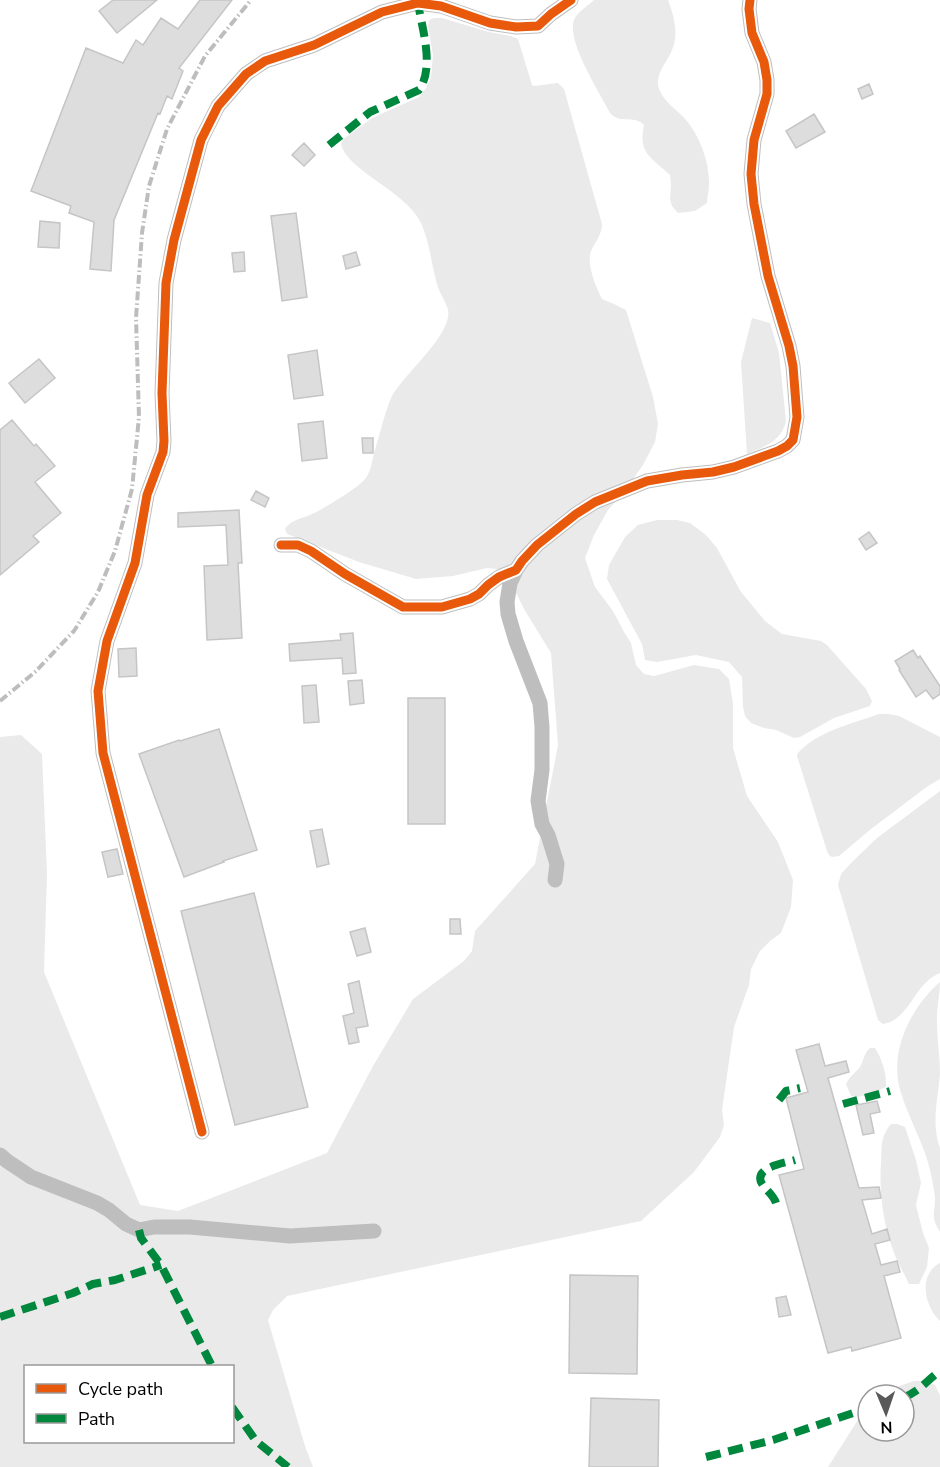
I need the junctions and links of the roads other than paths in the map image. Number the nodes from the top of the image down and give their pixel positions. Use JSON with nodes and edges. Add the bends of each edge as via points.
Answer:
{"nodes":[{"id":1,"x":571,"y":0,"type":"edge"},
{"id":2,"x":750,"y":0,"type":"edge"},
{"id":3,"x":281,"y":545,"type":"dead end"},
{"id":4,"x":516,"y":570,"type":"junction"},
{"id":5,"x":555,"y":880,"type":"dead end"},
{"id":6,"x":202,"y":1132,"type":"dead end"},
{"id":7,"x":0,"y":1155,"type":"edge"},
{"id":8,"x":374,"y":1231,"type":"dead end"}],
"edges":[{"from":1,"to":6,"type":"street","via":[[538,26],[490,23],[441,6],[418,3],[382,12],[314,45],[265,61],[246,74],[218,106],[201,140],[166,283],[163,452],[147,495],[135,563],[107,641],[98,692],[103,753]]},
{"from":2,"to":4,"type":"street","via":[[752,33],[767,80],[750,174],[768,276],[793,366],[797,417],[793,440],[778,451],[734,468],[647,481],[595,502],[537,545]]},
{"from":3,"to":4,"type":"street","via":[[298,545],[311,551],[403,607],[442,607],[470,599]]},
{"from":4,"to":5,"type":"street","via":[[510,584],[508,614],[540,703],[539,813],[557,864]]},
{"from":7,"to":8,"type":"street","via":[[31,1177],[97,1203],[139,1230],[190,1227],[290,1236]]}]}
